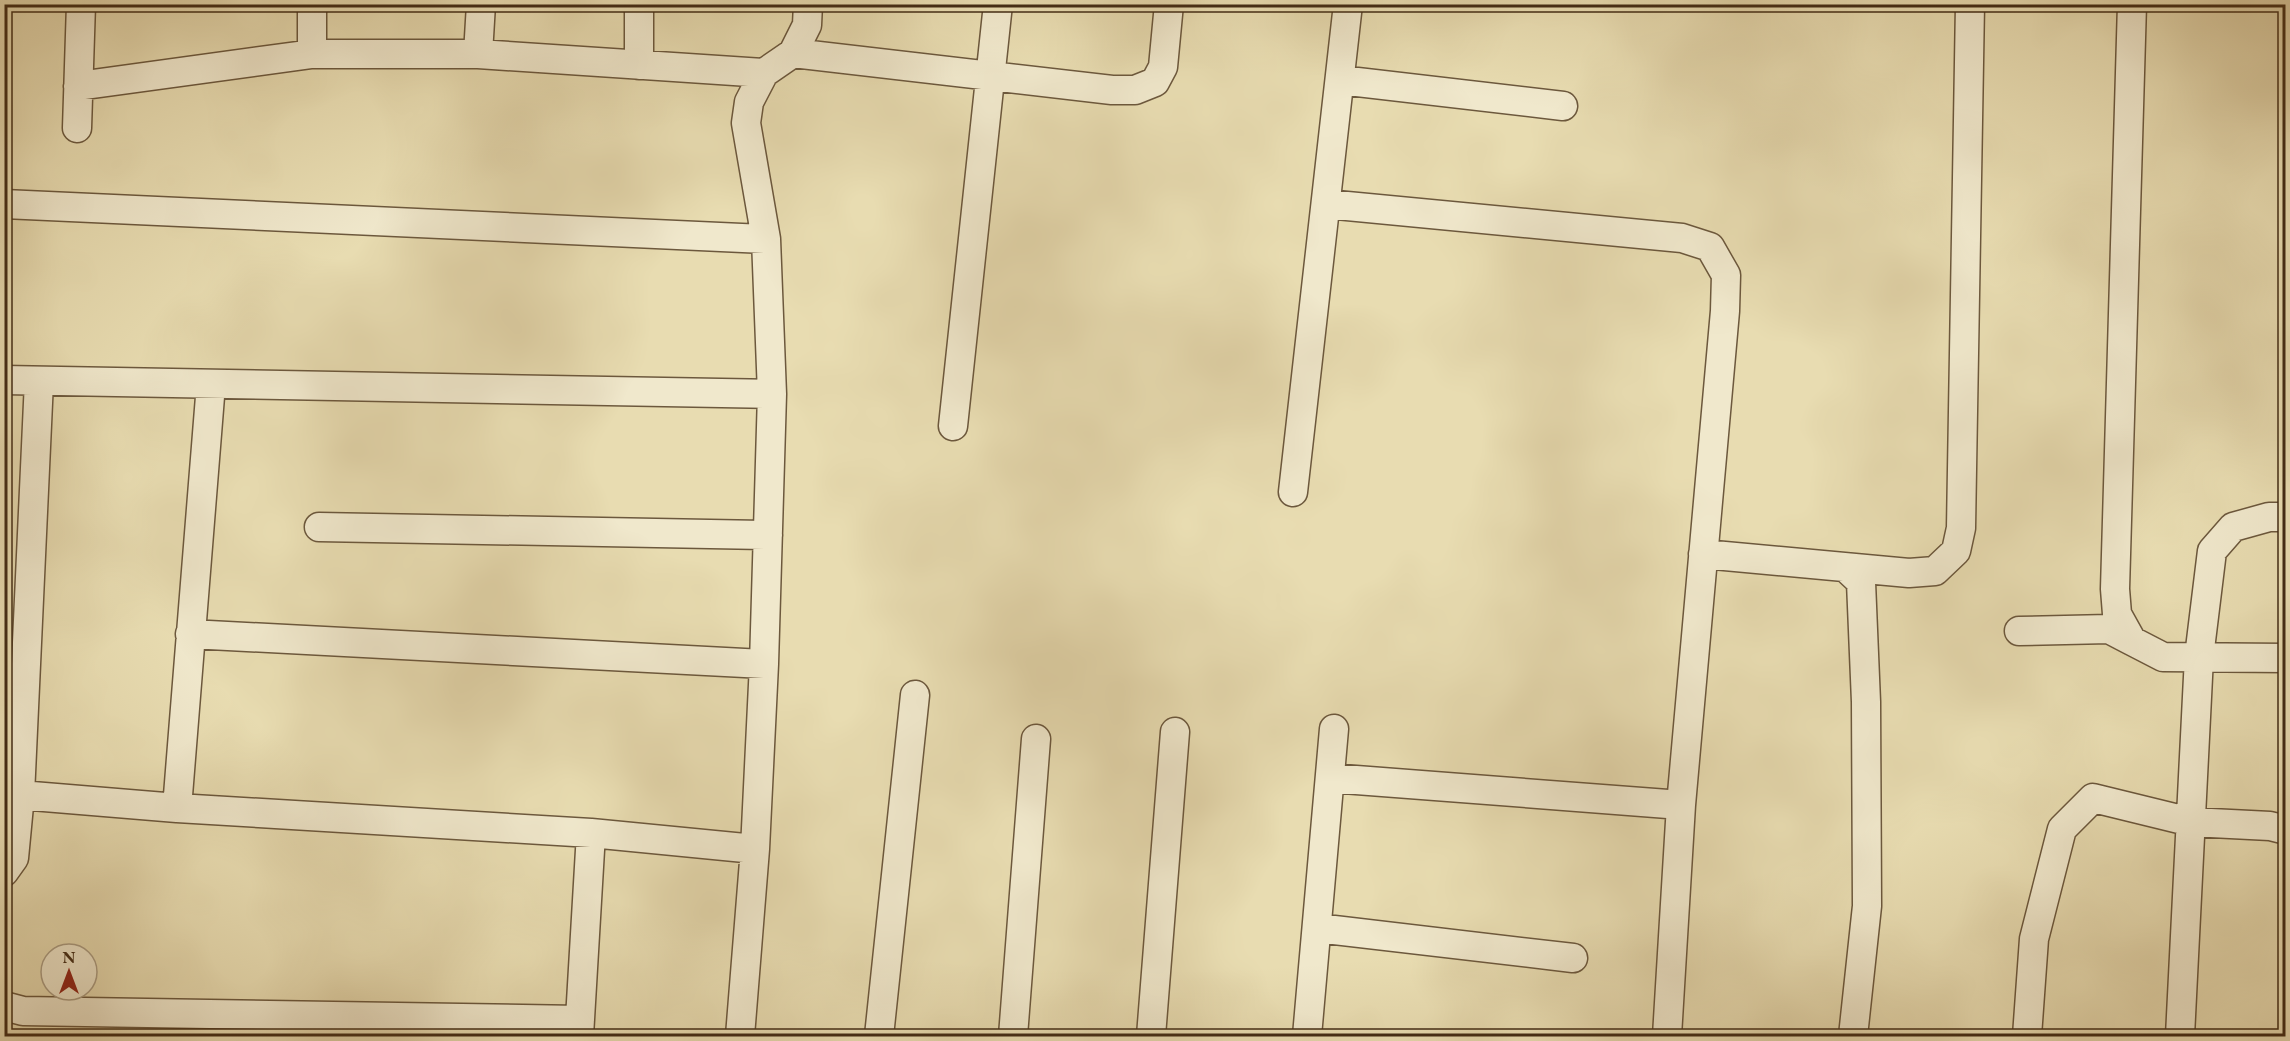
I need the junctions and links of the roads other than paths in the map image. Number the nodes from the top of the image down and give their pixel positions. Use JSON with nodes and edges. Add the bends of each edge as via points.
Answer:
{"nodes":[{"id":1,"x":81,"y":4,"type":"edge"},
{"id":2,"x":312,"y":4,"type":"edge"},
{"id":3,"x":481,"y":4,"type":"edge"},
{"id":4,"x":639,"y":4,"type":"edge"},
{"id":5,"x":808,"y":4,"type":"edge"},
{"id":6,"x":998,"y":4,"type":"edge"},
{"id":7,"x":1169,"y":4,"type":"edge"},
{"id":8,"x":1348,"y":4,"type":"edge"},
{"id":9,"x":1970,"y":4,"type":"edge"},
{"id":10,"x":2132,"y":4,"type":"edge"},
{"id":11,"x":793,"y":53,"type":"junction"},
{"id":12,"x":312,"y":54,"type":"junction"},
{"id":13,"x":478,"y":54,"type":"junction"},
{"id":14,"x":639,"y":65,"type":"junction"},
{"id":15,"x":764,"y":73,"type":"junction"},
{"id":16,"x":991,"y":76,"type":"junction"},
{"id":17,"x":1340,"y":80,"type":"junction"},
{"id":18,"x":78,"y":86,"type":"junction"},
{"id":19,"x":1563,"y":106,"type":"dead end"},
{"id":20,"x":77,"y":128,"type":"dead end"},
{"id":21,"x":4,"y":204,"type":"edge"},
{"id":22,"x":1326,"y":204,"type":"junction"},
{"id":23,"x":766,"y":239,"type":"junction"},
{"id":24,"x":4,"y":380,"type":"edge"},
{"id":25,"x":39,"y":381,"type":"junction"},
{"id":26,"x":211,"y":384,"type":"junction"},
{"id":27,"x":772,"y":394,"type":"junction"},
{"id":28,"x":953,"y":426,"type":"dead end"},
{"id":29,"x":1293,"y":492,"type":"dead end"},
{"id":30,"x":2286,"y":517,"type":"edge"},
{"id":31,"x":319,"y":527,"type":"dead end"},
{"id":32,"x":768,"y":535,"type":"junction"},
{"id":33,"x":1703,"y":554,"type":"junction"},
{"id":34,"x":1845,"y":567,"type":"junction"},
{"id":35,"x":2019,"y":631,"type":"dead end"},
{"id":36,"x":190,"y":634,"type":"junction"},
{"id":37,"x":2132,"y":641,"type":"junction"},
{"id":38,"x":2199,"y":657,"type":"junction"},
{"id":39,"x":2286,"y":658,"type":"edge"},
{"id":40,"x":764,"y":664,"type":"junction"},
{"id":41,"x":915,"y":695,"type":"dead end"},
{"id":42,"x":1335,"y":729,"type":"dead end"},
{"id":43,"x":1175,"y":732,"type":"dead end"},
{"id":44,"x":1036,"y":739,"type":"dead end"},
{"id":45,"x":1330,"y":778,"type":"junction"},
{"id":46,"x":20,"y":795,"type":"junction"},
{"id":47,"x":1681,"y":805,"type":"junction"},
{"id":48,"x":177,"y":808,"type":"junction"},
{"id":49,"x":2191,"y":822,"type":"junction"},
{"id":50,"x":2286,"y":830,"type":"edge"},
{"id":51,"x":591,"y":833,"type":"junction"},
{"id":52,"x":755,"y":849,"type":"junction"},
{"id":53,"x":4,"y":872,"type":"edge"},
{"id":54,"x":1317,"y":928,"type":"junction"},
{"id":55,"x":1573,"y":958,"type":"dead end"},
{"id":56,"x":4,"y":1006,"type":"edge"},
{"id":57,"x":580,"y":1028,"type":"edge"},
{"id":58,"x":740,"y":1036,"type":"edge"},
{"id":59,"x":879,"y":1036,"type":"edge"},
{"id":60,"x":1013,"y":1036,"type":"edge"},
{"id":61,"x":1151,"y":1036,"type":"edge"},
{"id":62,"x":1307,"y":1036,"type":"edge"},
{"id":63,"x":1666,"y":1036,"type":"edge"},
{"id":64,"x":1853,"y":1036,"type":"edge"},
{"id":65,"x":2027,"y":1036,"type":"edge"},
{"id":66,"x":2180,"y":1036,"type":"edge"}],
"edges":[{"from":1,"to":18,"type":"street"},
{"from":2,"to":12,"type":"street"},
{"from":3,"to":13,"type":"street"},
{"from":4,"to":14,"type":"street"},
{"from":5,"to":11,"type":"street","via":[[807,25]]},
{"from":6,"to":16,"type":"street"},
{"from":7,"to":16,"type":"street","via":[[1163,67],[1155,82],[1135,90],[1112,90]]},
{"from":8,"to":17,"type":"street"},
{"from":9,"to":34,"type":"street","via":[[1960,536],[1956,551],[1935,571],[1909,573]]},
{"from":10,"to":37,"type":"street","via":[[2115,589],[2117,614]]},
{"from":11,"to":15,"type":"street"},
{"from":11,"to":16,"type":"street"},
{"from":12,"to":13,"type":"street"},
{"from":12,"to":18,"type":"street"},
{"from":13,"to":14,"type":"street"},
{"from":14,"to":15,"type":"street"},
{"from":15,"to":23,"type":"street","via":[[749,102],[746,123]]},
{"from":16,"to":28,"type":"street"},
{"from":17,"to":19,"type":"street"},
{"from":17,"to":22,"type":"street"},
{"from":18,"to":20,"type":"street"},
{"from":21,"to":23,"type":"street"},
{"from":22,"to":29,"type":"street"},
{"from":22,"to":33,"type":"street","via":[[1682,238],[1710,247],[1726,275]]},
{"from":23,"to":27,"type":"street"},
{"from":24,"to":25,"type":"street"},
{"from":25,"to":26,"type":"street"},
{"from":25,"to":46,"type":"street"},
{"from":26,"to":27,"type":"street"},
{"from":26,"to":36,"type":"street"},
{"from":27,"to":32,"type":"street"},
{"from":30,"to":38,"type":"street","via":[[2269,517],[2233,527],[2212,551]]},
{"from":31,"to":32,"type":"street"},
{"from":32,"to":40,"type":"street"},
{"from":33,"to":34,"type":"street"},
{"from":33,"to":47,"type":"street"},
{"from":34,"to":64,"type":"street","via":[[1861,582],[1866,702],[1867,906]]},
{"from":35,"to":37,"type":"street","via":[[2109,629]]},
{"from":36,"to":40,"type":"street"},
{"from":36,"to":48,"type":"street"},
{"from":37,"to":38,"type":"street","via":[[2163,657]]},
{"from":38,"to":39,"type":"street"},
{"from":38,"to":49,"type":"street"},
{"from":40,"to":52,"type":"street"},
{"from":41,"to":59,"type":"street"},
{"from":42,"to":45,"type":"street"},
{"from":43,"to":61,"type":"street"},
{"from":44,"to":60,"type":"street"},
{"from":45,"to":47,"type":"street"},
{"from":45,"to":54,"type":"street"},
{"from":46,"to":48,"type":"street"},
{"from":46,"to":53,"type":"street","via":[[14,858]]},
{"from":47,"to":63,"type":"street"},
{"from":48,"to":51,"type":"street"},
{"from":49,"to":50,"type":"street"},
{"from":49,"to":65,"type":"street","via":[[2093,798],[2062,829],[2034,939]]},
{"from":49,"to":66,"type":"street"},
{"from":51,"to":52,"type":"street"},
{"from":51,"to":57,"type":"street"},
{"from":52,"to":58,"type":"street"},
{"from":54,"to":55,"type":"street"},
{"from":54,"to":62,"type":"street"},
{"from":56,"to":57,"type":"street","via":[[23,1011]]}]}
